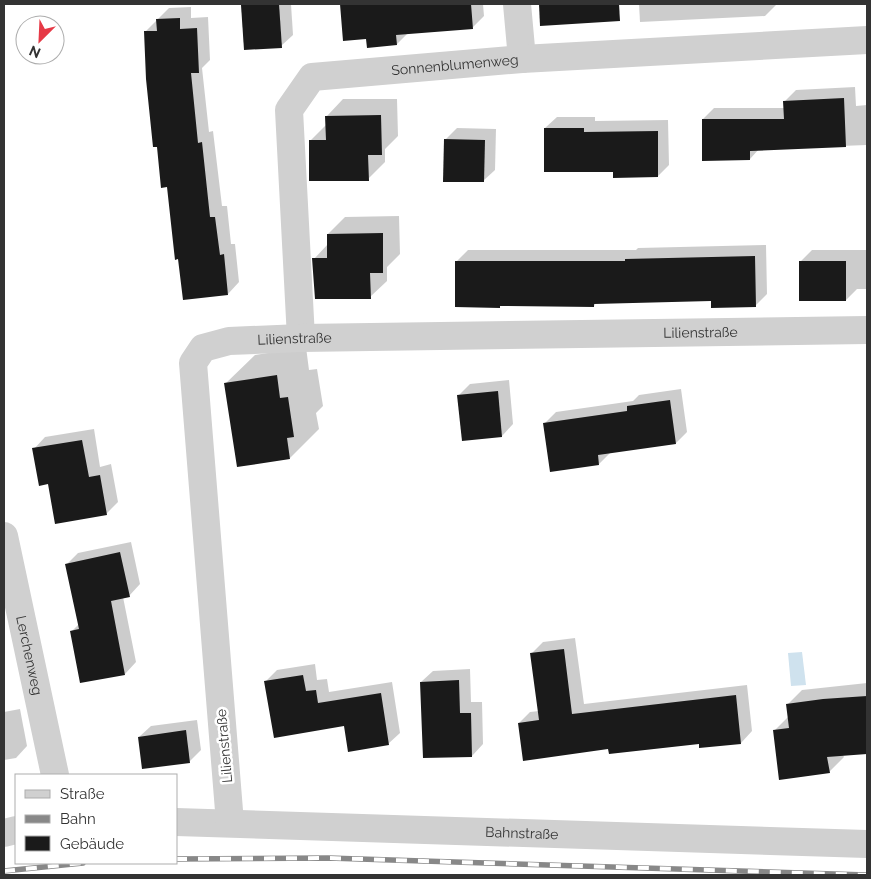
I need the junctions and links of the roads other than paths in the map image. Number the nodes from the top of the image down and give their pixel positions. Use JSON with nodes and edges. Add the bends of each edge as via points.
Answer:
{"nodes":[{"id":1,"x":517,"y":4,"type":"edge"},
{"id":2,"x":867,"y":40,"type":"edge"},
{"id":3,"x":522,"y":59,"type":"junction"},
{"id":4,"x":867,"y":330,"type":"edge"},
{"id":5,"x":301,"y":338,"type":"junction"},
{"id":6,"x":4,"y":536,"type":"edge"},
{"id":7,"x":55,"y":774,"type":"edge"},
{"id":8,"x":178,"y":822,"type":"edge"},
{"id":9,"x":230,"y":823,"type":"junction"},
{"id":10,"x":867,"y":844,"type":"edge"}],
"edges":[{"from":1,"to":3,"type":"street"},
{"from":2,"to":3,"type":"street","name":"Sonnenblumenweg"},
{"from":3,"to":5,"type":"street","name":"Sonnenblumenweg","via":[[312,77],[290,110]]},
{"from":4,"to":5,"type":"street","name":"Lilienstraße"},
{"from":5,"to":9,"type":"street","name":"Lilienstraße","via":[[229,342],[203,348],[193,363]]},
{"from":6,"to":7,"type":"street","name":"Lerchenweg"},
{"from":8,"to":9,"type":"street","name":"Bahnstraße"},
{"from":9,"to":10,"type":"street","name":"Bahnstraße"}]}
